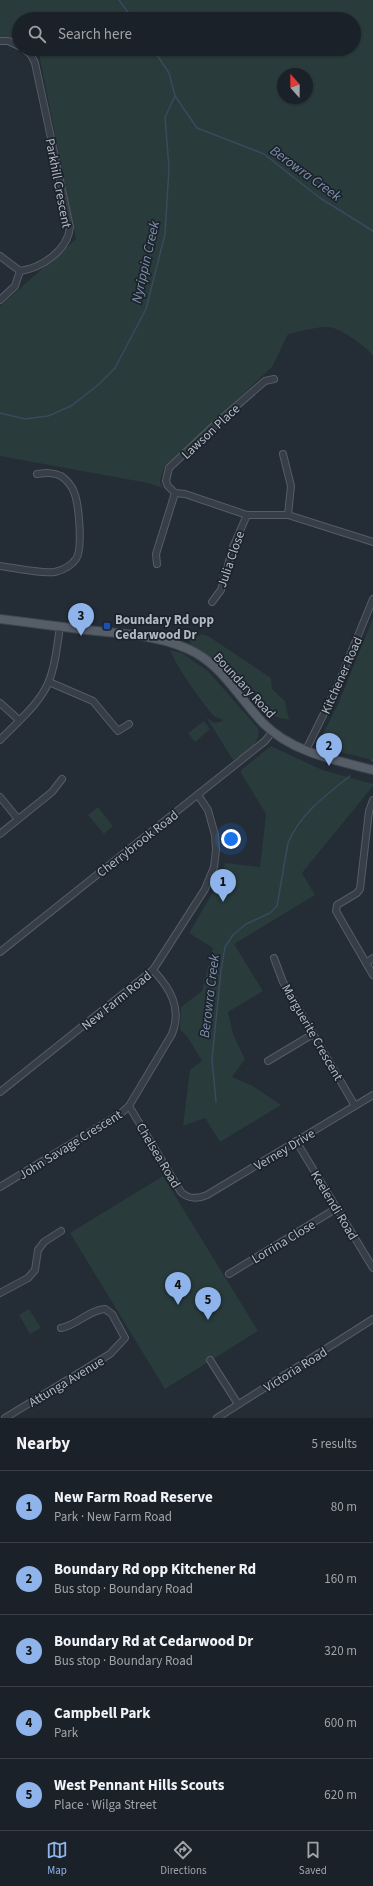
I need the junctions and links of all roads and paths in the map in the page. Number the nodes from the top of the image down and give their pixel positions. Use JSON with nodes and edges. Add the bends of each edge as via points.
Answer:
{"nodes":[{"id":1,"x":0,"y":41,"type":"edge"},
{"id":2,"x":12,"y":43,"type":"edge"},
{"id":3,"x":32,"y":56,"type":"edge"},
{"id":4,"x":0,"y":256,"type":"edge"},
{"id":5,"x":20,"y":271,"type":"junction"},
{"id":6,"x":0,"y":300,"type":"edge"},
{"id":7,"x":274,"y":379,"type":"dead end"},
{"id":8,"x":283,"y":454,"type":"dead end"},
{"id":9,"x":36,"y":474,"type":"dead end"},
{"id":10,"x":175,"y":493,"type":"junction"},
{"id":11,"x":247,"y":515,"type":"junction"},
{"id":12,"x":288,"y":515,"type":"junction"},
{"id":13,"x":373,"y":542,"type":"edge"},
{"id":14,"x":157,"y":564,"type":"dead end"},
{"id":15,"x":0,"y":566,"type":"edge"},
{"id":16,"x":373,"y":599,"type":"edge"},
{"id":17,"x":212,"y":602,"type":"dead end"},
{"id":18,"x":0,"y":619,"type":"edge"},
{"id":19,"x":60,"y":627,"type":"junction"},
{"id":20,"x":49,"y":682,"type":"junction"},
{"id":21,"x":0,"y":703,"type":"edge"},
{"id":22,"x":18,"y":720,"type":"junction"},
{"id":23,"x":129,"y":724,"type":"dead end"},
{"id":24,"x":273,"y":731,"type":"junction"},
{"id":25,"x":0,"y":740,"type":"edge"},
{"id":26,"x":306,"y":750,"type":"junction"},
{"id":27,"x":373,"y":770,"type":"edge"},
{"id":28,"x":62,"y":779,"type":"dead end"},
{"id":29,"x":198,"y":795,"type":"junction"},
{"id":30,"x":0,"y":797,"type":"edge"},
{"id":31,"x":373,"y":800,"type":"edge"},
{"id":32,"x":18,"y":819,"type":"junction"},
{"id":33,"x":0,"y":834,"type":"edge"},
{"id":34,"x":0,"y":952,"type":"edge"},
{"id":35,"x":274,"y":958,"type":"dead end"},
{"id":36,"x":373,"y":958,"type":"edge"},
{"id":37,"x":366,"y":963,"type":"junction"},
{"id":38,"x":153,"y":970,"type":"junction"},
{"id":39,"x":373,"y":975,"type":"edge"},
{"id":40,"x":313,"y":1034,"type":"junction"},
{"id":41,"x":268,"y":1060,"type":"dead end"},
{"id":42,"x":0,"y":1092,"type":"edge"},
{"id":43,"x":373,"y":1095,"type":"edge"},
{"id":44,"x":129,"y":1106,"type":"junction"},
{"id":45,"x":355,"y":1106,"type":"junction"},
{"id":46,"x":296,"y":1141,"type":"junction"},
{"id":47,"x":0,"y":1187,"type":"edge"},
{"id":48,"x":194,"y":1198,"type":"joint"},
{"id":49,"x":337,"y":1208,"type":"junction"},
{"id":50,"x":61,"y":1231,"type":"dead end"},
{"id":51,"x":373,"y":1268,"type":"edge"},
{"id":52,"x":229,"y":1274,"type":"dead end"},
{"id":53,"x":0,"y":1293,"type":"edge"},
{"id":54,"x":373,"y":1320,"type":"edge"},
{"id":55,"x":62,"y":1328,"type":"dead end"},
{"id":56,"x":210,"y":1360,"type":"dead end"},
{"id":57,"x":238,"y":1404,"type":"junction"},
{"id":58,"x":5,"y":1418,"type":"edge"},
{"id":59,"x":217,"y":1418,"type":"edge"}],
"edges":[{"from":1,"to":2,"type":"street"},
{"from":3,"to":5,"type":"street","name":"Parkhill Crescent","via":[[70,227],[66,243],[42,264]]},
{"from":4,"to":5,"type":"street"},
{"from":5,"to":6,"type":"street","via":[[15,286]]},
{"from":7,"to":10,"type":"street","name":"Lawson Place","via":[[265,381],[169,468],[166,481]]},
{"from":8,"to":12,"type":"street","via":[[291,486]]},
{"from":9,"to":15,"type":"street","via":[[50,473],[60,476],[72,486],[80,542],[76,559],[69,566],[54,572]]},
{"from":10,"to":11,"type":"street"},
{"from":10,"to":14,"type":"street","via":[[156,554]]},
{"from":11,"to":12,"type":"street"},
{"from":11,"to":17,"type":"street","name":"Julia Close","via":[[233,547],[220,590]]},
{"from":12,"to":13,"type":"street"},
{"from":16,"to":26,"type":"street","name":"Kitchener Road","via":[[337,687]]},
{"from":18,"to":19,"type":"main road","name":"Boundary Road"},
{"from":19,"to":20,"type":"street"},
{"from":19,"to":24,"type":"main road","name":"Boundary Road","via":[[150,637],[182,646],[198,654],[211,665]]},
{"from":20,"to":22,"type":"street","via":[[39,698]]},
{"from":20,"to":23,"type":"street","via":[[93,701],[118,731]]},
{"from":21,"to":22,"type":"street"},
{"from":22,"to":25,"type":"street"},
{"from":24,"to":26,"type":"main road","name":"Boundary Road"},
{"from":24,"to":29,"type":"street","name":"Cherrybrook Road","via":[[265,741]]},
{"from":26,"to":27,"type":"main road","name":"Boundary Road"},
{"from":28,"to":32,"type":"street","via":[[52,792]]},
{"from":29,"to":34,"type":"street","name":"Cherrybrook Road"},
{"from":29,"to":38,"type":"street","name":"New Farm Road","via":[[205,804],[215,835],[214,867],[205,889]]},
{"from":30,"to":32,"type":"street"},
{"from":31,"to":37,"type":"street","via":[[369,811],[360,889],[337,905],[336,909],[337,915]]},
{"from":32,"to":33,"type":"street"},
{"from":35,"to":40,"type":"street","name":"Marguerite Crescent","via":[[283,982]]},
{"from":36,"to":37,"type":"street"},
{"from":37,"to":39,"type":"street"},
{"from":38,"to":42,"type":"street","name":"New Farm Road"},
{"from":38,"to":44,"type":"street","name":"John Savage Crescent","via":[[163,981],[175,1002],[176,1024]]},
{"from":40,"to":41,"type":"street"},
{"from":40,"to":45,"type":"street","name":"Marguerite Crescent"},
{"from":43,"to":45,"type":"street","name":"Verney Drive"},
{"from":44,"to":47,"type":"street","name":"John Savage Crescent"},
{"from":44,"to":48,"type":"street","name":"Chelsea Road","via":[[181,1192]]},
{"from":45,"to":46,"type":"street","name":"Verney Drive"},
{"from":46,"to":48,"type":"street","name":"Verney Drive","via":[[207,1195]]},
{"from":46,"to":49,"type":"street","name":"Keelendi Road"},
{"from":49,"to":51,"type":"street","name":"Keelendi Road"},
{"from":49,"to":52,"type":"street","name":"Lorrina Close"},
{"from":50,"to":53,"type":"street","via":[[44,1242],[38,1250],[35,1270],[28,1278]]},
{"from":54,"to":57,"type":"street","name":"Victoria Road"},
{"from":55,"to":58,"type":"street","name":"Attunga Avenue","via":[[71,1326],[99,1309],[105,1309],[112,1314],[125,1334],[125,1340],[110,1354]]},
{"from":56,"to":57,"type":"street"},
{"from":57,"to":59,"type":"street","name":"Victoria Road"}]}
